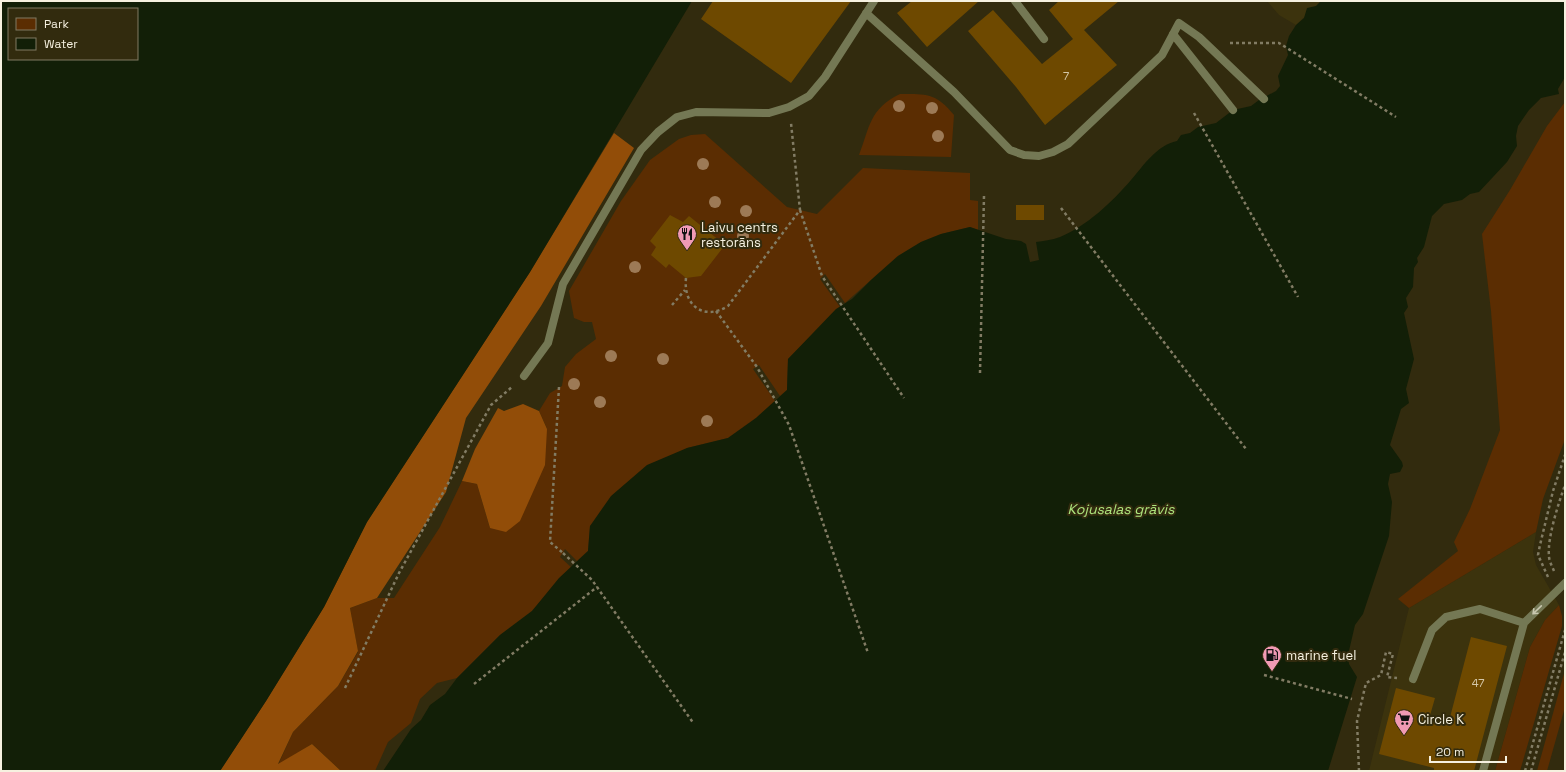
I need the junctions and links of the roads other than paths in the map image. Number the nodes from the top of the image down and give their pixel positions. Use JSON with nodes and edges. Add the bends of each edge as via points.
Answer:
{"nodes":[{"id":1,"x":874,"y":1,"type":"edge"},
{"id":2,"x":1016,"y":1,"type":"edge"},
{"id":3,"x":866,"y":13,"type":"junction"},
{"id":4,"x":1173,"y":34,"type":"junction"},
{"id":5,"x":1044,"y":38,"type":"dead end"},
{"id":6,"x":1264,"y":98,"type":"dead end"},
{"id":7,"x":1233,"y":110,"type":"dead end"},
{"id":8,"x":524,"y":376,"type":"road end"},
{"id":9,"x":1564,"y":584,"type":"edge"},
{"id":10,"x":1524,"y":623,"type":"junction"},
{"id":11,"x":1413,"y":679,"type":"dead end"},
{"id":12,"x":1483,"y":771,"type":"edge"}],
"edges":[{"from":1,"to":3,"type":"lane"},
{"from":2,"to":5,"type":"lane"},
{"from":3,"to":4,"type":"lane","via":[[954,92],[1010,150],[1024,155],[1039,156],[1068,144],[1162,55]]},
{"from":3,"to":8,"type":"lane","via":[[825,77],[809,96],[789,107],[769,113],[696,112],[677,117],[641,150],[562,284],[548,343]]},
{"from":4,"to":6,"type":"lane","via":[[1179,23],[1199,37]]},
{"from":4,"to":7,"type":"lane"},
{"from":9,"to":10,"type":"lane","one_way":true},
{"from":10,"to":11,"type":"lane","via":[[1480,609],[1446,617],[1432,630]]},
{"from":10,"to":12,"type":"lane"}]}
